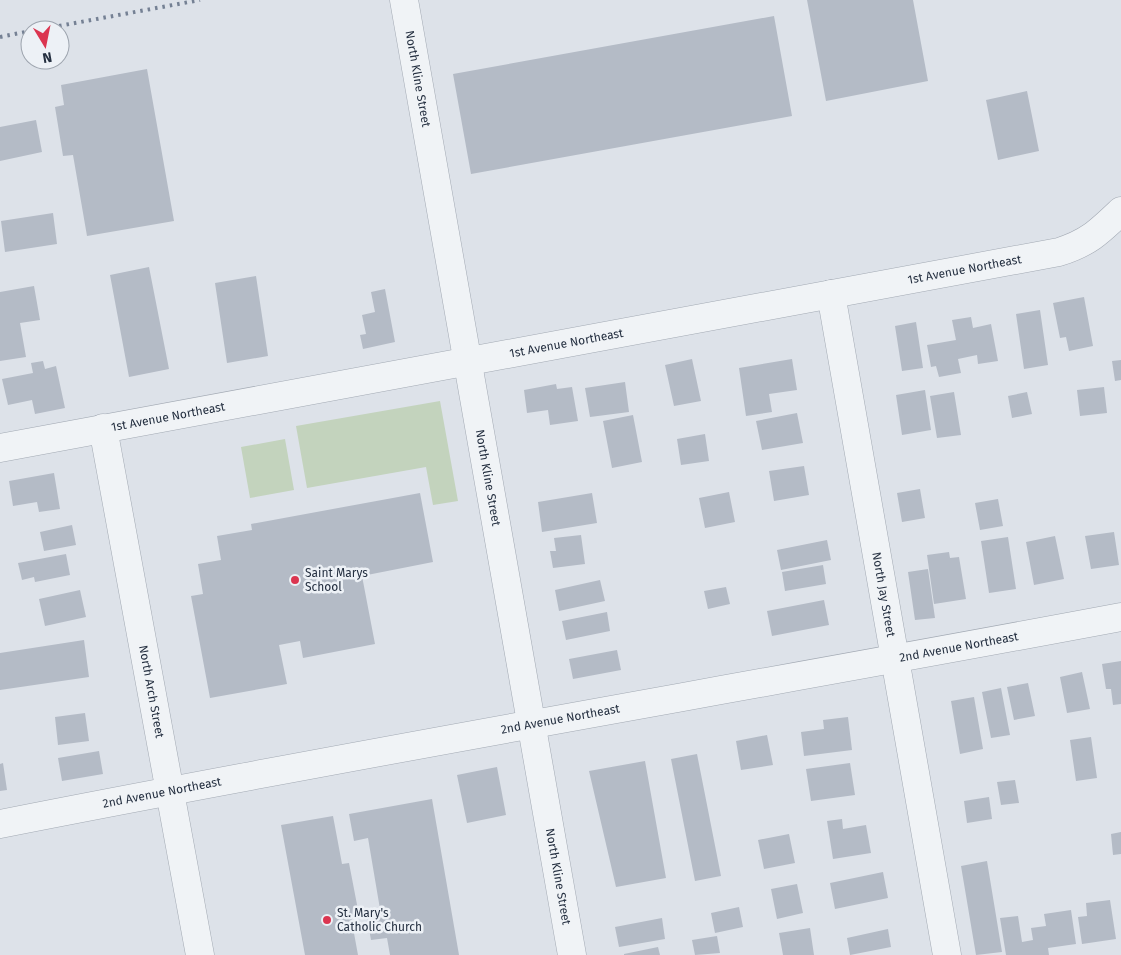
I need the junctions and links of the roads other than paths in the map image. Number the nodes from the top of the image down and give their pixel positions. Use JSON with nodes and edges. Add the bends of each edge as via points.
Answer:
{"nodes":[{"id":1,"x":404,"y":0,"type":"edge"},
{"id":2,"x":1121,"y":211,"type":"edge"},
{"id":3,"x":831,"y":294,"type":"junction"},
{"id":4,"x":469,"y":362,"type":"junction"},
{"id":5,"x":103,"y":428,"type":"junction"},
{"id":6,"x":0,"y":448,"type":"edge"},
{"id":7,"x":1121,"y":617,"type":"edge"},
{"id":8,"x":895,"y":660,"type":"junction"},
{"id":9,"x":530,"y":725,"type":"junction"},
{"id":10,"x":171,"y":790,"type":"junction"},
{"id":11,"x":0,"y":824,"type":"edge"},
{"id":12,"x":200,"y":955,"type":"edge"},
{"id":13,"x":572,"y":955,"type":"edge"},
{"id":14,"x":946,"y":955,"type":"edge"}],
"edges":[{"from":1,"to":4,"type":"street","name":"North Kline Street"},
{"from":2,"to":3,"type":"street","name":"1st Avenue Northeast","via":[[1095,236],[1059,252]]},
{"from":3,"to":4,"type":"street","name":"1st Avenue Northeast"},
{"from":3,"to":8,"type":"street","name":"North Jay Street"},
{"from":4,"to":5,"type":"street","name":"1st Avenue Northeast"},
{"from":4,"to":9,"type":"street","name":"North Kline Street"},
{"from":5,"to":6,"type":"street","name":"1st Avenue Northeast"},
{"from":5,"to":10,"type":"street","name":"North Arch Street"},
{"from":7,"to":8,"type":"street","name":"2nd Avenue Northeast"},
{"from":8,"to":9,"type":"street","name":"2nd Avenue Northeast"},
{"from":8,"to":14,"type":"street","name":"North Jay Street"},
{"from":9,"to":10,"type":"street","name":"2nd Avenue Northeast"},
{"from":9,"to":13,"type":"street","name":"North Kline Street"},
{"from":10,"to":11,"type":"street","name":"2nd Avenue Northeast"},
{"from":10,"to":12,"type":"street","name":"North Arch Street"}]}
